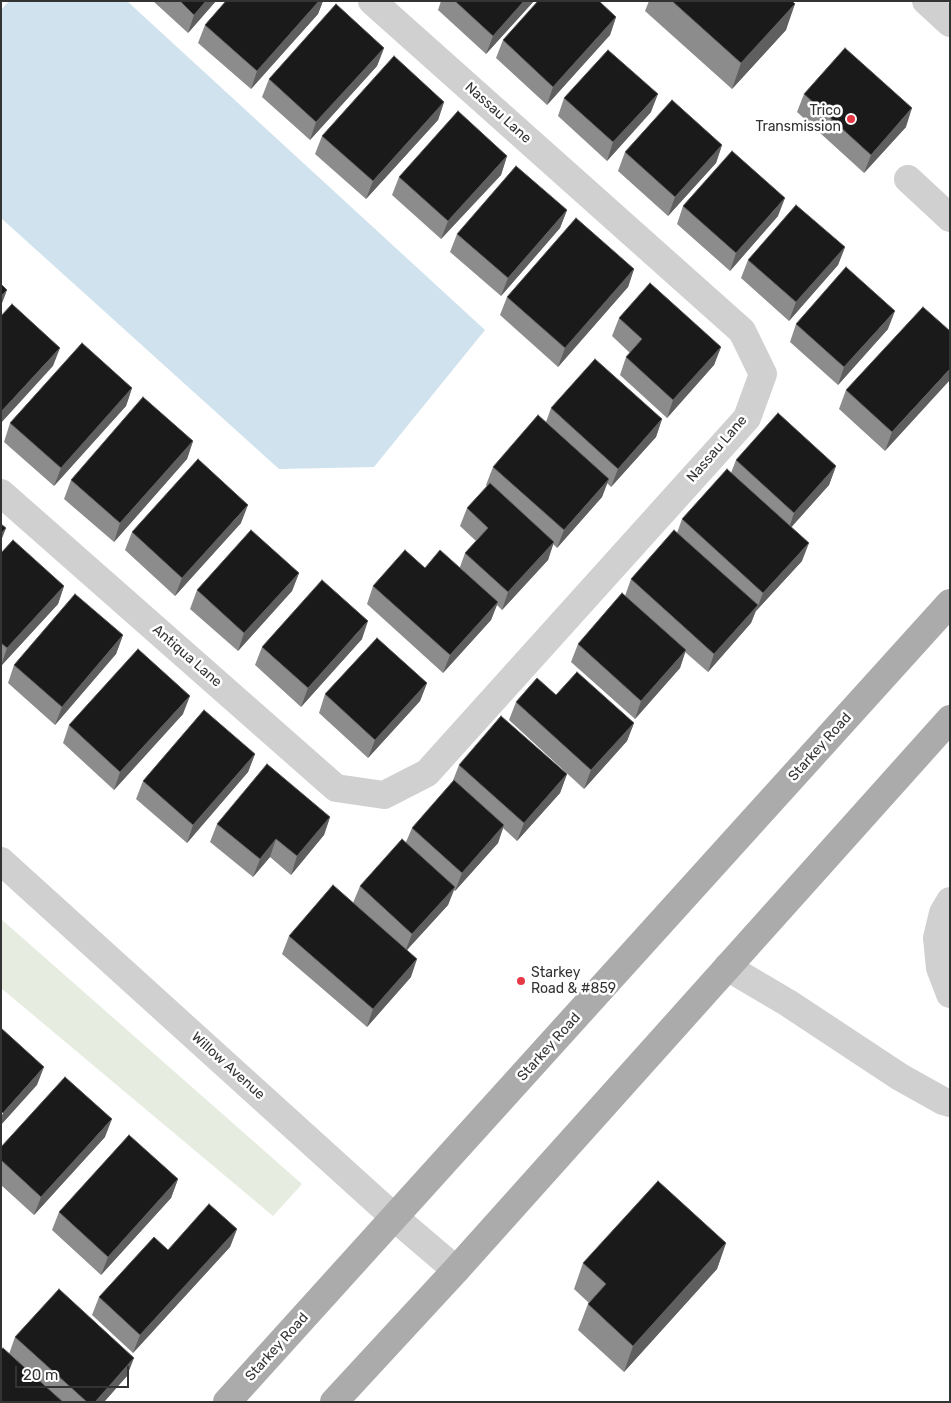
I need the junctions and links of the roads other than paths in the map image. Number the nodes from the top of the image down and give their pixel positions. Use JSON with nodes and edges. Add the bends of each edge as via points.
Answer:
{"nodes":[{"id":1,"x":372,"y":1,"type":"edge"},
{"id":2,"x":926,"y":1,"type":"edge"},
{"id":3,"x":950,"y":23,"type":"edge"},
{"id":4,"x":908,"y":179,"type":"dead end"},
{"id":5,"x":950,"y":218,"type":"edge"},
{"id":6,"x":1,"y":493,"type":"edge"},
{"id":7,"x":950,"y":603,"type":"edge"},
{"id":8,"x":950,"y":720,"type":"edge"},
{"id":9,"x":384,"y":796,"type":"joint"},
{"id":10,"x":1,"y":861,"type":"edge"},
{"id":11,"x":950,"y":901,"type":"edge"},
{"id":12,"x":727,"y":967,"type":"junction"},
{"id":13,"x":950,"y":994,"type":"edge"},
{"id":14,"x":950,"y":1103,"type":"edge"},
{"id":15,"x":394,"y":1218,"type":"junction"},
{"id":16,"x":456,"y":1270,"type":"junction"},
{"id":17,"x":227,"y":1402,"type":"edge"},
{"id":18,"x":334,"y":1402,"type":"edge"}],
"edges":[{"from":1,"to":9,"type":"street","name":"Nassau Lane","via":[[742,331],[763,374],[747,418],[428,773]]},
{"from":2,"to":3,"type":"street"},
{"from":4,"to":5,"type":"street"},
{"from":6,"to":9,"type":"street","name":"Antiqua Lane","via":[[336,788]]},
{"from":7,"to":15,"type":"main road","name":"Starkey Road"},
{"from":8,"to":12,"type":"main road"},
{"from":10,"to":15,"type":"street","name":"Willow Avenue"},
{"from":11,"to":13,"type":"street","via":[[943,913],[937,938],[940,968]]},
{"from":12,"to":14,"type":"street","via":[[900,1077]]},
{"from":12,"to":16,"type":"main road"},
{"from":15,"to":16,"type":"street","name":"Willow Avenue"},
{"from":15,"to":17,"type":"main road","name":"Starkey Road"},
{"from":16,"to":18,"type":"main road"}]}
